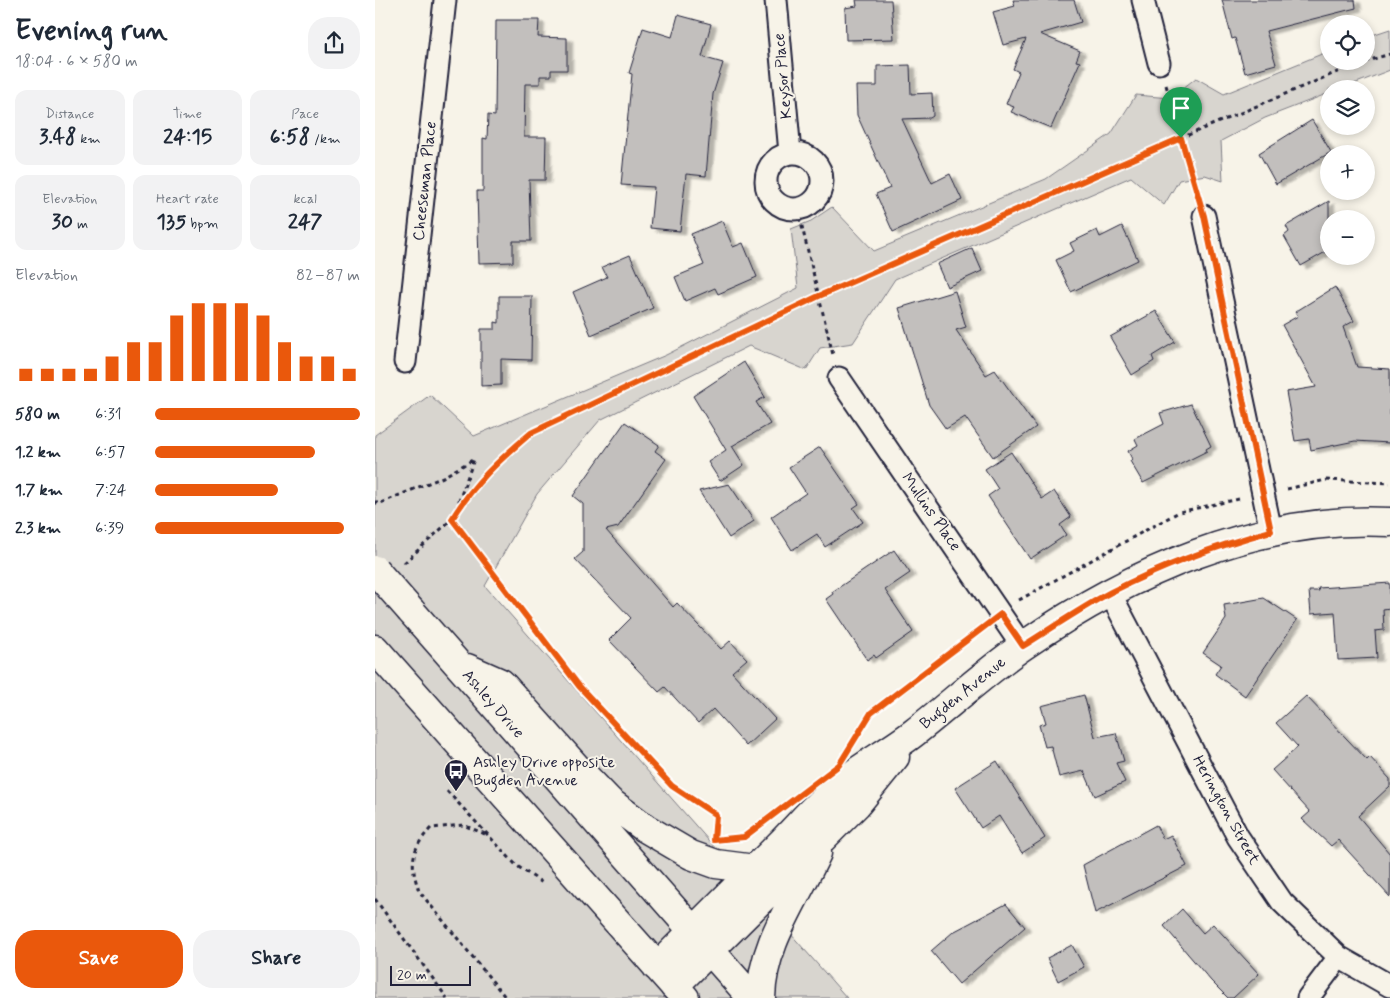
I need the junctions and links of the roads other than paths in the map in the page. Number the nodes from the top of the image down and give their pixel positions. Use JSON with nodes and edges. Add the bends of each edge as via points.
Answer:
{"nodes":[{"id":1,"x":445,"y":0,"type":"edge"},
{"id":2,"x":776,"y":0,"type":"edge"},
{"id":3,"x":1143,"y":0,"type":"edge"},
{"id":4,"x":1159,"y":63,"type":"road end"},
{"id":5,"x":790,"y":153,"type":"junction"},
{"id":6,"x":1204,"y":216,"type":"road end"},
{"id":7,"x":405,"y":362,"type":"dead end"},
{"id":8,"x":839,"y":378,"type":"road end"},
{"id":9,"x":1390,"y":522,"type":"edge"},
{"id":10,"x":1271,"y":531,"type":"junction"},
{"id":11,"x":375,"y":570,"type":"edge"},
{"id":12,"x":1109,"y":593,"type":"junction"},
{"id":13,"x":1023,"y":646,"type":"junction"},
{"id":14,"x":375,"y":649,"type":"edge"},
{"id":15,"x":458,"y":663,"type":"junction"},
{"id":16,"x":916,"y":731,"type":"junction"},
{"id":17,"x":824,"y":836,"type":"junction"},
{"id":18,"x":755,"y":869,"type":"junction"},
{"id":19,"x":702,"y":941,"type":"junction"},
{"id":20,"x":1339,"y":957,"type":"junction"},
{"id":21,"x":672,"y":984,"type":"edge"},
{"id":22,"x":1390,"y":986,"type":"edge"},
{"id":23,"x":752,"y":998,"type":"edge"},
{"id":24,"x":761,"y":998,"type":"edge"},
{"id":25,"x":1307,"y":998,"type":"edge"}],
"edges":[{"from":1,"to":7,"type":"street","name":"Cheeseman Place"},
{"from":2,"to":5,"type":"street","name":"Keysor Place"},
{"from":3,"to":4,"type":"street"},
{"from":5,"to":5,"type":"street","via":[[776,158],[769,166],[765,186],[771,199],[783,208],[798,210],[815,201],[821,192],[822,177],[817,163],[809,157]]},
{"from":6,"to":10,"type":"street"},
{"from":8,"to":13,"type":"street","name":"Mullins Place"},
{"from":9,"to":10,"type":"main road","name":"Bugden Avenue","via":[[1364,520]]},
{"from":10,"to":12,"type":"main road","name":"Bugden Avenue","via":[[1220,545]]},
{"from":11,"to":15,"type":"main road","name":"Ashley Drive","bridge":true},
{"from":12,"to":13,"type":"main road","name":"Bugden Avenue"},
{"from":12,"to":20,"type":"street","name":"Herington Street","via":[[1238,837],[1282,902]]},
{"from":13,"to":16,"type":"main road","name":"Bugden Avenue"},
{"from":14,"to":21,"type":"main road"},
{"from":15,"to":18,"type":"main road","via":[[501,683],[610,802],[645,828],[691,855],[711,862]]},
{"from":15,"to":19,"type":"main road","name":"Ashley Drive"},
{"from":16,"to":17,"type":"main road","via":[[857,804]]},
{"from":16,"to":18,"type":"main road","name":"Bugden Avenue","via":[[838,786]]},
{"from":17,"to":19,"type":"main road"},
{"from":17,"to":24,"type":"main road","via":[[773,938],[764,963]]},
{"from":18,"to":19,"type":"main road","name":"Bugden Avenue"},
{"from":19,"to":21,"type":"main road","name":"Bugden Avenue"},
{"from":19,"to":23,"type":"main road","name":"Ashley Drive"},
{"from":20,"to":22,"type":"street","name":"Herington Street"},
{"from":20,"to":25,"type":"street"}]}
